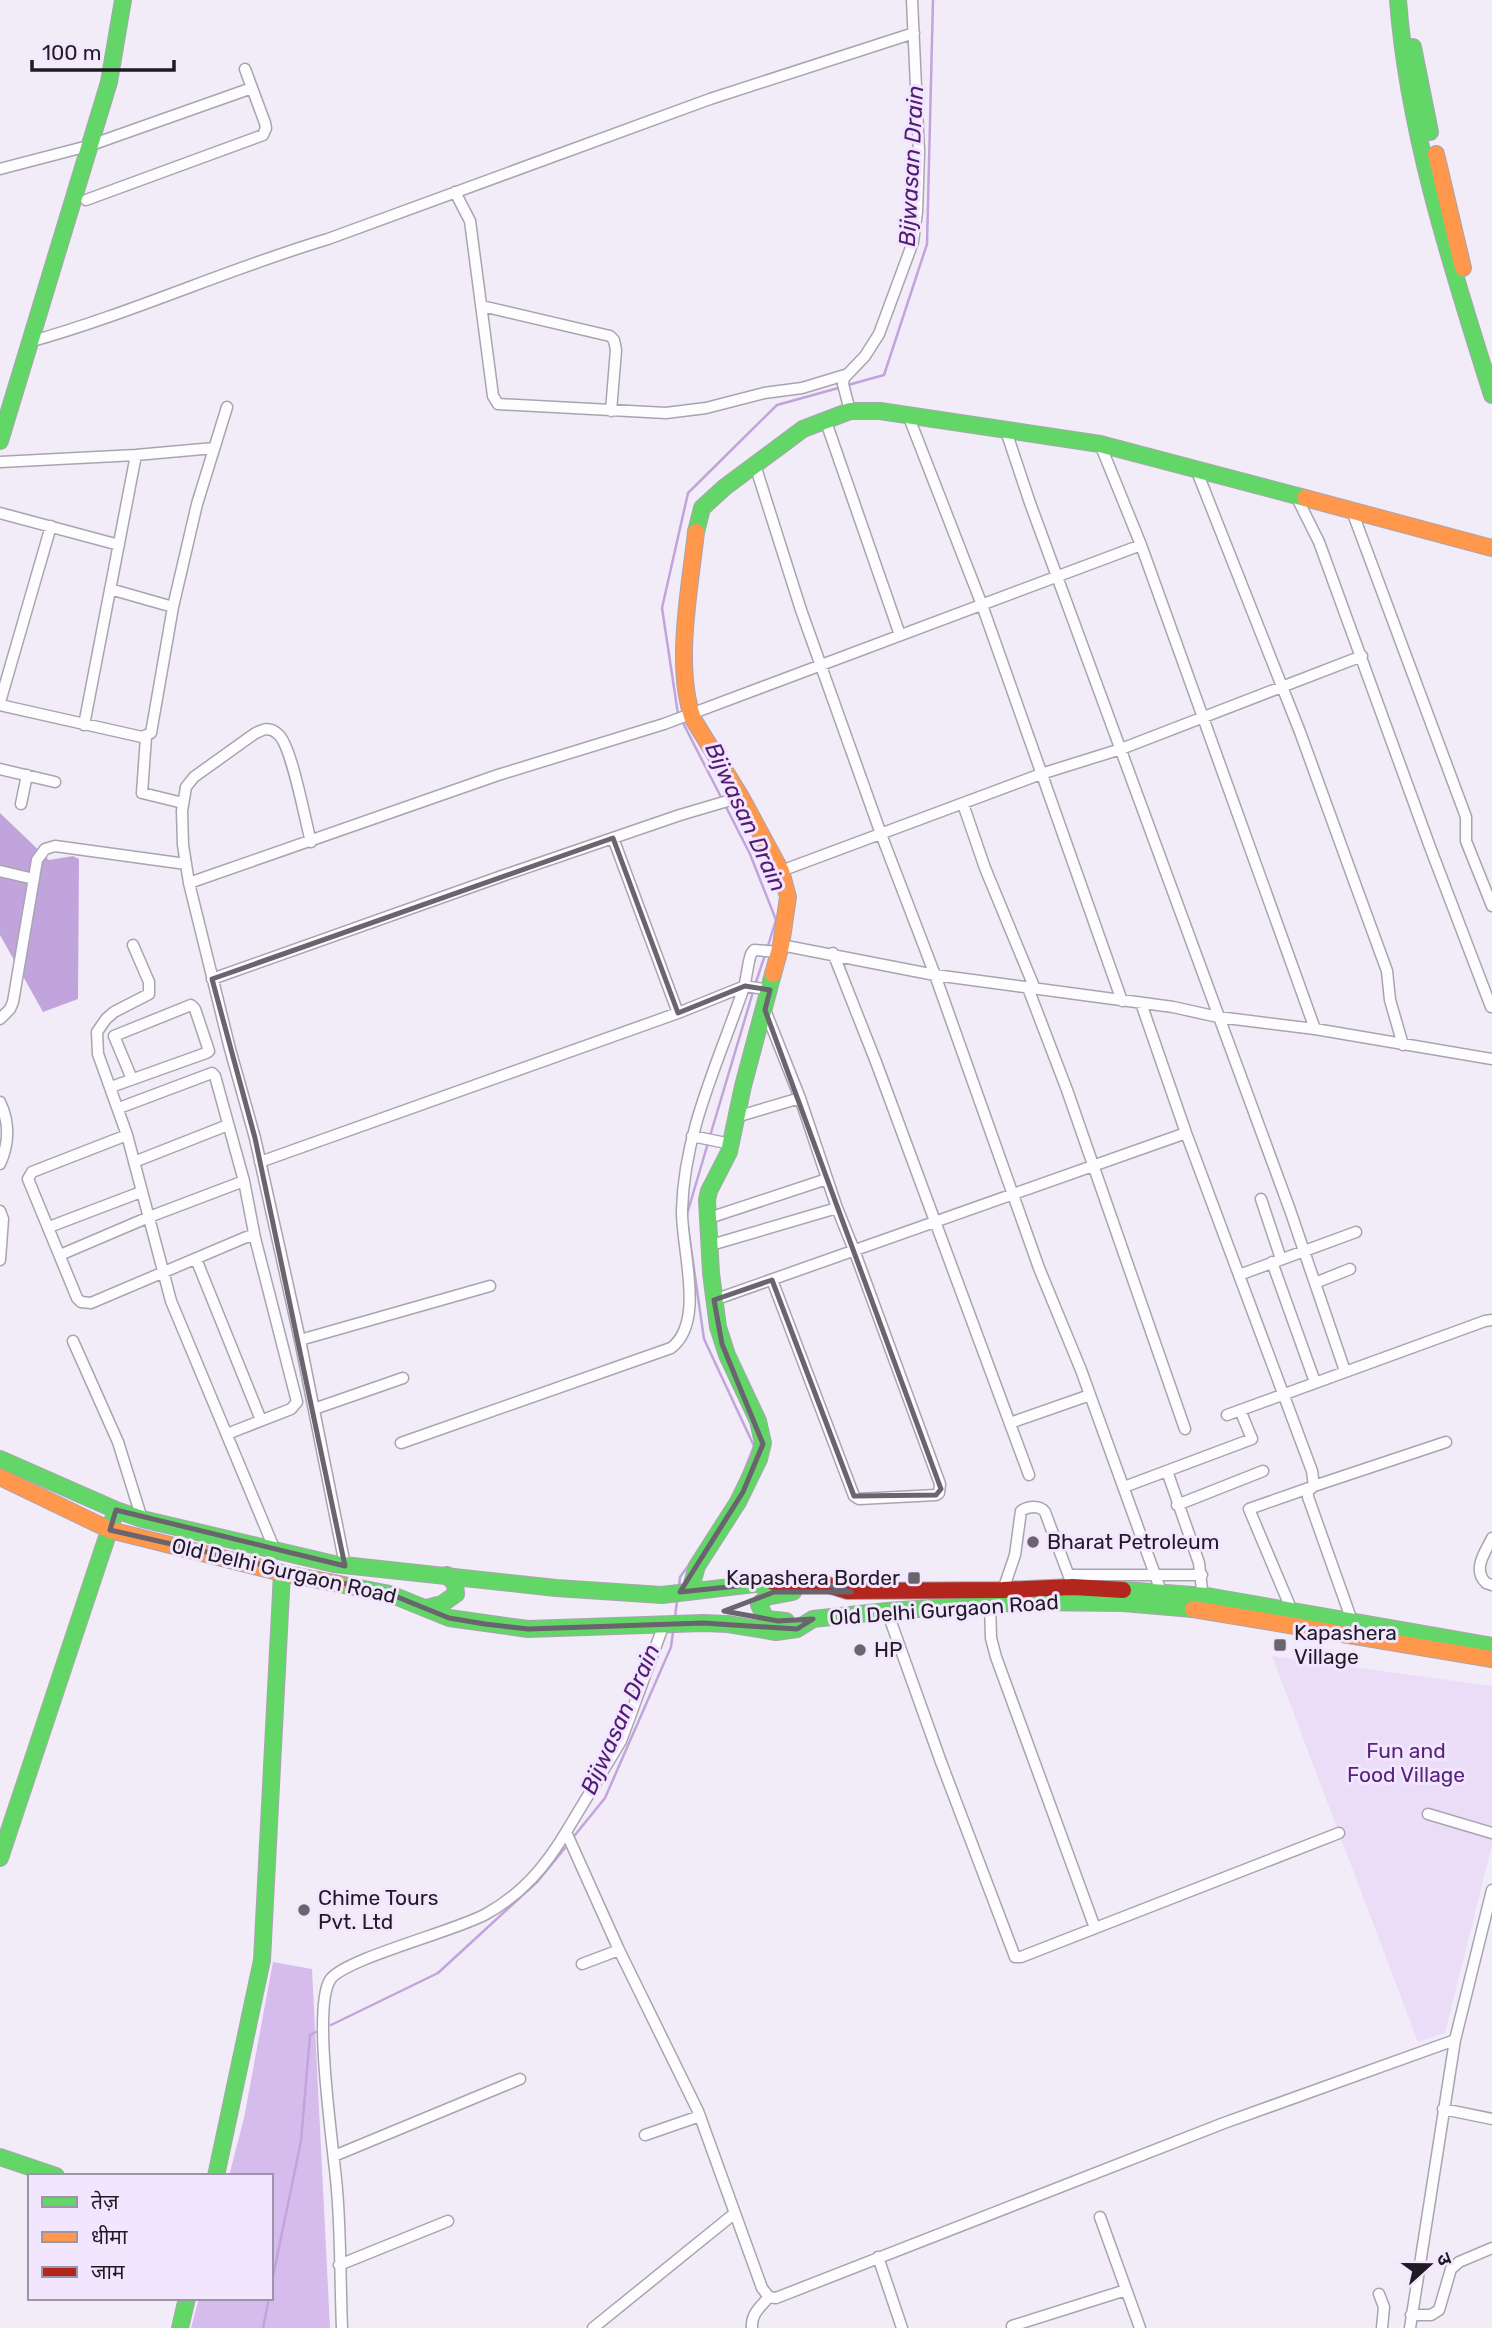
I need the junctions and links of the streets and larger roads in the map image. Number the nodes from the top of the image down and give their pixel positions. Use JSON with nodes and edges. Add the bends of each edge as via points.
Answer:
{"nodes":[{"id":1,"x":123,"y":0,"type":"edge"},
{"id":2,"x":912,"y":0,"type":"edge"},
{"id":3,"x":1398,"y":0,"type":"edge"},
{"id":4,"x":1406,"y":0,"type":"edge"},
{"id":5,"x":914,"y":33,"type":"junction"},
{"id":6,"x":245,"y":69,"type":"dead end"},
{"id":7,"x":252,"y":88,"type":"junction"},
{"id":8,"x":88,"y":146,"type":"junction"},
{"id":9,"x":0,"y":169,"type":"edge"},
{"id":10,"x":455,"y":192,"type":"junction"},
{"id":11,"x":86,"y":200,"type":"dead end"},
{"id":12,"x":482,"y":306,"type":"junction"},
{"id":13,"x":29,"y":342,"type":"junction"},
{"id":14,"x":1492,"y":365,"type":"edge"},
{"id":15,"x":842,"y":379,"type":"junction"},
{"id":16,"x":1492,"y":395,"type":"edge"},
{"id":17,"x":227,"y":407,"type":"dead end"},
{"id":18,"x":850,"y":408,"type":"junction"},
{"id":19,"x":611,"y":411,"type":"junction"},
{"id":20,"x":908,"y":415,"type":"junction"},
{"id":21,"x":825,"y":419,"type":"junction"},
{"id":22,"x":1005,"y":428,"type":"junction"},
{"id":23,"x":0,"y":441,"type":"edge"},
{"id":24,"x":1100,"y":444,"type":"junction"},
{"id":25,"x":214,"y":448,"type":"junction"},
{"id":26,"x":136,"y":455,"type":"junction"},
{"id":27,"x":0,"y":461,"type":"edge"},
{"id":28,"x":755,"y":465,"type":"junction"},
{"id":29,"x":1196,"y":469,"type":"junction"},
{"id":30,"x":1296,"y":496,"type":"junction"},
{"id":31,"x":1352,"y":511,"type":"junction"},
{"id":32,"x":0,"y":513,"type":"edge"},
{"id":33,"x":51,"y":526,"type":"junction"},
{"id":34,"x":119,"y":545,"type":"junction"},
{"id":35,"x":1141,"y":545,"type":"junction"},
{"id":36,"x":1492,"y":548,"type":"edge"},
{"id":37,"x":1059,"y":576,"type":"junction"},
{"id":38,"x":110,"y":589,"type":"junction"},
{"id":39,"x":982,"y":605,"type":"junction"},
{"id":40,"x":173,"y":607,"type":"junction"},
{"id":41,"x":900,"y":635,"type":"junction"},
{"id":42,"x":1362,"y":656,"type":"junction"},
{"id":43,"x":821,"y":664,"type":"junction"},
{"id":44,"x":1283,"y":687,"type":"junction"},
{"id":45,"x":0,"y":703,"type":"edge"},
{"id":46,"x":686,"y":715,"type":"junction"},
{"id":47,"x":1202,"y":718,"type":"junction"},
{"id":48,"x":84,"y":725,"type":"junction"},
{"id":49,"x":146,"y":737,"type":"junction"},
{"id":50,"x":1121,"y":748,"type":"junction"},
{"id":51,"x":0,"y":769,"type":"edge"},
{"id":52,"x":1041,"y":774,"type":"junction"},
{"id":53,"x":27,"y":775,"type":"junction"},
{"id":54,"x":55,"y":782,"type":"dead end"},
{"id":55,"x":729,"y":801,"type":"junction"},
{"id":56,"x":183,"y":803,"type":"junction"},
{"id":57,"x":21,"y":804,"type":"dead end"},
{"id":58,"x":963,"y":804,"type":"junction"},
{"id":59,"x":881,"y":835,"type":"junction"},
{"id":60,"x":613,"y":838,"type":"junction"},
{"id":61,"x":310,"y":842,"type":"junction"},
{"id":62,"x":186,"y":864,"type":"junction"},
{"id":63,"x":0,"y":871,"type":"edge"},
{"id":64,"x":781,"y":871,"type":"junction"},
{"id":65,"x":34,"y":879,"type":"junction"},
{"id":66,"x":189,"y":883,"type":"junction"},
{"id":67,"x":1492,"y":906,"type":"edge"},
{"id":68,"x":133,"y":945,"type":"dead end"},
{"id":69,"x":778,"y":949,"type":"junction"},
{"id":70,"x":833,"y":953,"type":"junction"},
{"id":71,"x":935,"y":975,"type":"junction"},
{"id":72,"x":212,"y":979,"type":"junction"},
{"id":73,"x":747,"y":987,"type":"junction"},
{"id":74,"x":1031,"y":988,"type":"junction"},
{"id":75,"x":766,"y":989,"type":"junction"},
{"id":76,"x":1122,"y":1001,"type":"junction"},
{"id":77,"x":1141,"y":1003,"type":"junction"},
{"id":78,"x":1491,"y":1007,"type":"edge"},
{"id":79,"x":765,"y":1010,"type":"junction"},
{"id":80,"x":678,"y":1013,"type":"junction"},
{"id":81,"x":1218,"y":1017,"type":"junction"},
{"id":82,"x":0,"y":1019,"type":"edge"},
{"id":83,"x":1315,"y":1029,"type":"junction"},
{"id":84,"x":1403,"y":1045,"type":"junction"},
{"id":85,"x":1492,"y":1059,"type":"edge"},
{"id":86,"x":132,"y":1079,"type":"junction"},
{"id":87,"x":111,"y":1087,"type":"junction"},
{"id":88,"x":800,"y":1098,"type":"junction"},
{"id":89,"x":0,"y":1102,"type":"edge"},
{"id":90,"x":119,"y":1108,"type":"junction"},
{"id":91,"x":736,"y":1117,"type":"junction"},
{"id":92,"x":228,"y":1125,"type":"junction"},
{"id":93,"x":1186,"y":1133,"type":"junction"},
{"id":94,"x":127,"y":1135,"type":"junction"},
{"id":95,"x":695,"y":1136,"type":"junction"},
{"id":96,"x":728,"y":1143,"type":"junction"},
{"id":97,"x":134,"y":1162,"type":"junction"},
{"id":98,"x":260,"y":1162,"type":"junction"},
{"id":99,"x":0,"y":1164,"type":"edge"},
{"id":100,"x":1093,"y":1167,"type":"junction"},
{"id":101,"x":827,"y":1179,"type":"junction"},
{"id":102,"x":244,"y":1181,"type":"junction"},
{"id":103,"x":141,"y":1192,"type":"junction"},
{"id":104,"x":1013,"y":1195,"type":"junction"},
{"id":105,"x":1261,"y":1199,"type":"dead end"},
{"id":106,"x":836,"y":1208,"type":"junction"},
{"id":107,"x":0,"y":1211,"type":"edge"},
{"id":108,"x":149,"y":1217,"type":"junction"},
{"id":109,"x":709,"y":1218,"type":"junction"},
{"id":110,"x":935,"y":1221,"type":"junction"},
{"id":111,"x":49,"y":1227,"type":"junction"},
{"id":112,"x":1356,"y":1232,"type":"dead end"},
{"id":113,"x":255,"y":1238,"type":"junction"},
{"id":114,"x":711,"y":1245,"type":"junction"},
{"id":115,"x":854,"y":1250,"type":"junction"},
{"id":116,"x":1304,"y":1251,"type":"junction"},
{"id":117,"x":60,"y":1255,"type":"junction"},
{"id":118,"x":196,"y":1259,"type":"junction"},
{"id":119,"x":0,"y":1260,"type":"edge"},
{"id":120,"x":1277,"y":1261,"type":"junction"},
{"id":121,"x":1350,"y":1269,"type":"dead end"},
{"id":122,"x":163,"y":1272,"type":"junction"},
{"id":123,"x":1239,"y":1275,"type":"junction"},
{"id":124,"x":772,"y":1280,"type":"junction"},
{"id":125,"x":691,"y":1283,"type":"junction"},
{"id":126,"x":1315,"y":1283,"type":"junction"},
{"id":127,"x":490,"y":1286,"type":"dead end"},
{"id":128,"x":711,"y":1289,"type":"junction"},
{"id":129,"x":1492,"y":1320,"type":"edge"},
{"id":130,"x":300,"y":1340,"type":"junction"},
{"id":131,"x":73,"y":1341,"type":"dead end"},
{"id":132,"x":1345,"y":1371,"type":"junction"},
{"id":133,"x":403,"y":1378,"type":"dead end"},
{"id":134,"x":1315,"y":1382,"type":"junction"},
{"id":135,"x":1283,"y":1394,"type":"junction"},
{"id":136,"x":1090,"y":1395,"type":"junction"},
{"id":137,"x":314,"y":1409,"type":"junction"},
{"id":138,"x":1240,"y":1410,"type":"junction"},
{"id":139,"x":1227,"y":1415,"type":"dead end"},
{"id":140,"x":261,"y":1420,"type":"junction"},
{"id":141,"x":1010,"y":1423,"type":"junction"},
{"id":142,"x":1185,"y":1429,"type":"dead end"},
{"id":143,"x":227,"y":1434,"type":"junction"},
{"id":144,"x":1446,"y":1442,"type":"dead end"},
{"id":145,"x":401,"y":1443,"type":"dead end"},
{"id":146,"x":0,"y":1459,"type":"edge"},
{"id":147,"x":1167,"y":1471,"type":"junction"},
{"id":148,"x":1263,"y":1471,"type":"dead end"},
{"id":149,"x":1029,"y":1475,"type":"dead end"},
{"id":150,"x":0,"y":1477,"type":"edge"},
{"id":151,"x":1124,"y":1487,"type":"junction"},
{"id":152,"x":1311,"y":1487,"type":"junction"},
{"id":153,"x":1177,"y":1505,"type":"junction"},
{"id":154,"x":116,"y":1510,"type":"junction"},
{"id":155,"x":142,"y":1519,"type":"junction"},
{"id":156,"x":110,"y":1530,"type":"junction"},
{"id":157,"x":1492,"y":1538,"type":"edge"},
{"id":158,"x":274,"y":1548,"type":"junction"},
{"id":159,"x":345,"y":1564,"type":"junction"},
{"id":160,"x":288,"y":1574,"type":"junction"},
{"id":161,"x":1155,"y":1574,"type":"junction"},
{"id":162,"x":447,"y":1575,"type":"junction"},
{"id":163,"x":1202,"y":1575,"type":"junction"},
{"id":164,"x":1071,"y":1581,"type":"junction"},
{"id":165,"x":1492,"y":1585,"type":"edge"},
{"id":166,"x":1003,"y":1590,"type":"junction"},
{"id":167,"x":847,"y":1591,"type":"junction"},
{"id":168,"x":683,"y":1592,"type":"junction"},
{"id":169,"x":1163,"y":1594,"type":"junction"},
{"id":170,"x":1203,"y":1603,"type":"junction"},
{"id":171,"x":990,"y":1604,"type":"junction"},
{"id":172,"x":424,"y":1608,"type":"junction"},
{"id":173,"x":887,"y":1611,"type":"junction"},
{"id":174,"x":1292,"y":1611,"type":"junction"},
{"id":175,"x":813,"y":1619,"type":"junction"},
{"id":176,"x":1352,"y":1621,"type":"junction"},
{"id":177,"x":672,"y":1624,"type":"junction"},
{"id":178,"x":1492,"y":1646,"type":"edge"},
{"id":179,"x":1492,"y":1658,"type":"edge"},
{"id":180,"x":1427,"y":1814,"type":"dead end"},
{"id":181,"x":566,"y":1832,"type":"junction"},
{"id":182,"x":1339,"y":1833,"type":"dead end"},
{"id":183,"x":1492,"y":1833,"type":"edge"},
{"id":184,"x":0,"y":1858,"type":"edge"},
{"id":185,"x":1492,"y":1890,"type":"edge"},
{"id":186,"x":1095,"y":1928,"type":"junction"},
{"id":187,"x":619,"y":1950,"type":"junction"},
{"id":188,"x":582,"y":1964,"type":"dead end"},
{"id":189,"x":1455,"y":2040,"type":"junction"},
{"id":190,"x":520,"y":2079,"type":"dead end"},
{"id":191,"x":1443,"y":2109,"type":"junction"},
{"id":192,"x":700,"y":2116,"type":"junction"},
{"id":193,"x":1492,"y":2119,"type":"edge"},
{"id":194,"x":645,"y":2135,"type":"dead end"},
{"id":195,"x":334,"y":2156,"type":"junction"},
{"id":196,"x":0,"y":2157,"type":"edge"},
{"id":197,"x":50,"y":2174,"type":"edge"},
{"id":198,"x":216,"y":2174,"type":"edge"},
{"id":199,"x":225,"y":2174,"type":"edge"},
{"id":200,"x":735,"y":2213,"type":"junction"},
{"id":201,"x":1100,"y":2217,"type":"dead end"},
{"id":202,"x":449,"y":2221,"type":"dead end"},
{"id":203,"x":1492,"y":2248,"type":"edge"},
{"id":204,"x":878,"y":2257,"type":"junction"},
{"id":205,"x":339,"y":2265,"type":"junction"},
{"id":206,"x":1126,"y":2290,"type":"junction"},
{"id":207,"x":1379,"y":2294,"type":"dead end"},
{"id":208,"x":769,"y":2297,"type":"junction"},
{"id":209,"x":187,"y":2300,"type":"edge"},
{"id":210,"x":197,"y":2300,"type":"edge"},
{"id":211,"x":1411,"y":2315,"type":"junction"},
{"id":212,"x":1031,"y":2324,"type":"edge"},
{"id":213,"x":1012,"y":2326,"type":"edge"},
{"id":214,"x":180,"y":2328,"type":"edge"},
{"id":215,"x":191,"y":2328,"type":"edge"},
{"id":216,"x":342,"y":2328,"type":"edge"},
{"id":217,"x":593,"y":2328,"type":"edge"},
{"id":218,"x":752,"y":2328,"type":"edge"},
{"id":219,"x":902,"y":2328,"type":"edge"},
{"id":220,"x":1140,"y":2328,"type":"edge"},
{"id":221,"x":1382,"y":2328,"type":"edge"},
{"id":222,"x":1410,"y":2328,"type":"edge"}],
"edges":[{"from":1,"to":8,"type":"street","via":[[109,82]]},
{"from":2,"to":5,"type":"street"},
{"from":3,"to":16,"type":"street","via":[[1409,88],[1442,230]]},
{"from":4,"to":14,"type":"street","via":[[1429,127],[1470,297]]},
{"from":5,"to":10,"type":"street","via":[[710,99]]},
{"from":5,"to":15,"type":"street","via":[[919,152],[912,242],[879,334]]},
{"from":6,"to":7,"type":"street"},
{"from":7,"to":8,"type":"street"},
{"from":7,"to":11,"type":"street","via":[[265,123],[263,135]]},
{"from":8,"to":9,"type":"street"},
{"from":8,"to":13,"type":"street"},
{"from":10,"to":12,"type":"street","via":[[470,221]]},
{"from":10,"to":13,"type":"street"},
{"from":12,"to":19,"type":"street","via":[[610,336],[616,350]]},
{"from":12,"to":19,"type":"street","via":[[495,402]]},
{"from":13,"to":23,"type":"street"},
{"from":15,"to":18,"type":"street"},
{"from":15,"to":19,"type":"street","via":[[706,408]]},
{"from":17,"to":25,"type":"street"},
{"from":18,"to":20,"type":"street"},
{"from":18,"to":21,"type":"street"},
{"from":20,"to":22,"type":"street"},
{"from":20,"to":39,"type":"street"},
{"from":21,"to":28,"type":"street","via":[[803,429]]},
{"from":21,"to":41,"type":"street"},
{"from":22,"to":24,"type":"street"},
{"from":22,"to":37,"type":"street"},
{"from":24,"to":29,"type":"street"},
{"from":24,"to":35,"type":"street"},
{"from":25,"to":26,"type":"street"},
{"from":25,"to":40,"type":"street"},
{"from":26,"to":27,"type":"street"},
{"from":26,"to":34,"type":"street"},
{"from":28,"to":43,"type":"street"},
{"from":28,"to":46,"type":"street","via":[[710,500],[699,516],[684,645]]},
{"from":29,"to":30,"type":"street"},
{"from":29,"to":44,"type":"street"},
{"from":30,"to":31,"type":"street"},
{"from":30,"to":42,"type":"street","via":[[1319,542]]},
{"from":31,"to":36,"type":"street"},
{"from":31,"to":67,"type":"street","via":[[1466,817],[1466,841]]},
{"from":32,"to":33,"type":"street"},
{"from":33,"to":34,"type":"street"},
{"from":33,"to":45,"type":"street"},
{"from":34,"to":38,"type":"street"},
{"from":35,"to":37,"type":"street"},
{"from":35,"to":47,"type":"street"},
{"from":37,"to":39,"type":"street"},
{"from":37,"to":50,"type":"street"},
{"from":38,"to":40,"type":"street"},
{"from":38,"to":48,"type":"street"},
{"from":39,"to":41,"type":"street"},
{"from":39,"to":52,"type":"street"},
{"from":40,"to":49,"type":"street","via":[[152,730]]},
{"from":41,"to":43,"type":"street"},
{"from":42,"to":44,"type":"street"},
{"from":42,"to":78,"type":"street"},
{"from":43,"to":46,"type":"street"},
{"from":43,"to":59,"type":"street"},
{"from":44,"to":47,"type":"street"},
{"from":44,"to":84,"type":"street","via":[[1387,971]]},
{"from":45,"to":48,"type":"street"},
{"from":46,"to":55,"type":"street"},
{"from":46,"to":61,"type":"street"},
{"from":47,"to":50,"type":"street"},
{"from":47,"to":83,"type":"street"},
{"from":48,"to":49,"type":"street"},
{"from":49,"to":56,"type":"street","via":[[142,793]]},
{"from":50,"to":52,"type":"street"},
{"from":50,"to":81,"type":"street"},
{"from":51,"to":53,"type":"street"},
{"from":52,"to":58,"type":"street"},
{"from":52,"to":76,"type":"street"},
{"from":53,"to":54,"type":"street"},
{"from":53,"to":57,"type":"street"},
{"from":55,"to":60,"type":"street"},
{"from":55,"to":64,"type":"street"},
{"from":56,"to":61,"type":"street","via":[[189,781],[267,728],[281,737],[288,752]]},
{"from":56,"to":62,"type":"street"},
{"from":58,"to":59,"type":"street"},
{"from":58,"to":74,"type":"street"},
{"from":59,"to":64,"type":"street"},
{"from":59,"to":71,"type":"street"},
{"from":60,"to":72,"type":"street"},
{"from":60,"to":80,"type":"street"},
{"from":61,"to":66,"type":"street"},
{"from":62,"to":65,"type":"street","via":[[55,846],[40,854]]},
{"from":62,"to":66,"type":"street"},
{"from":63,"to":65,"type":"street"},
{"from":64,"to":69,"type":"street","via":[[788,897]]},
{"from":65,"to":82,"type":"street","via":[[13,1002]]},
{"from":66,"to":72,"type":"street"},
{"from":68,"to":87,"type":"street","via":[[150,989],[144,998],[114,1012],[97,1032],[98,1054]]},
{"from":69,"to":70,"type":"street"},
{"from":69,"to":73,"type":"street","via":[[754,950]]},
{"from":69,"to":75,"type":"street"},
{"from":70,"to":71,"type":"street"},
{"from":70,"to":110,"type":"street"},
{"from":71,"to":74,"type":"street"},
{"from":71,"to":104,"type":"street"},
{"from":72,"to":98,"type":"street"},
{"from":73,"to":75,"type":"street"},
{"from":73,"to":80,"type":"street"},
{"from":73,"to":95,"type":"street","via":[[709,1082]]},
{"from":74,"to":76,"type":"street"},
{"from":74,"to":100,"type":"street"},
{"from":75,"to":79,"type":"street"},
{"from":76,"to":77,"type":"street"},
{"from":77,"to":81,"type":"street"},
{"from":77,"to":93,"type":"street"},
{"from":79,"to":88,"type":"street"},
{"from":79,"to":91,"type":"street"},
{"from":80,"to":98,"type":"street"},
{"from":81,"to":83,"type":"street"},
{"from":81,"to":116,"type":"street"},
{"from":83,"to":84,"type":"street"},
{"from":84,"to":85,"type":"street"},
{"from":86,"to":86,"type":"street","via":[[114,1036],[191,1005],[209,1051]]},
{"from":86,"to":87,"type":"street"},
{"from":87,"to":90,"type":"street"},
{"from":88,"to":91,"type":"street"},
{"from":88,"to":101,"type":"street"},
{"from":89,"to":99,"type":"street","via":[[8,1125]]},
{"from":90,"to":92,"type":"street","via":[[212,1073]]},
{"from":90,"to":94,"type":"street"},
{"from":91,"to":96,"type":"street"},
{"from":92,"to":97,"type":"street"},
{"from":92,"to":102,"type":"street"},
{"from":93,"to":100,"type":"street"},
{"from":93,"to":123,"type":"street"},
{"from":94,"to":97,"type":"street"},
{"from":94,"to":111,"type":"street","via":[[29,1173]]},
{"from":95,"to":96,"type":"street"},
{"from":95,"to":125,"type":"street","via":[[682,1209]]},
{"from":96,"to":109,"type":"street","via":[[726,1159],[709,1191]]},
{"from":97,"to":103,"type":"street"},
{"from":98,"to":130,"type":"street"},
{"from":100,"to":104,"type":"street"},
{"from":100,"to":142,"type":"street"},
{"from":101,"to":106,"type":"street"},
{"from":101,"to":109,"type":"street"},
{"from":102,"to":108,"type":"street"},
{"from":102,"to":113,"type":"street"},
{"from":103,"to":108,"type":"street"},
{"from":103,"to":111,"type":"street"},
{"from":104,"to":110,"type":"street"},
{"from":104,"to":136,"type":"street"},
{"from":105,"to":120,"type":"street"},
{"from":106,"to":114,"type":"street"},
{"from":106,"to":115,"type":"street"},
{"from":107,"to":119,"type":"street"},
{"from":108,"to":117,"type":"street"},
{"from":108,"to":122,"type":"street"},
{"from":109,"to":114,"type":"street"},
{"from":110,"to":115,"type":"street"},
{"from":110,"to":141,"type":"street"},
{"from":111,"to":117,"type":"street"},
{"from":112,"to":116,"type":"street"},
{"from":113,"to":118,"type":"street","via":[[244,1238]]},
{"from":113,"to":140,"type":"street","via":[[297,1402],[291,1409]]},
{"from":114,"to":128,"type":"street"},
{"from":115,"to":124,"type":"street"},
{"from":115,"to":124,"type":"street","via":[[940,1484],[936,1495],[853,1496]]},
{"from":116,"to":120,"type":"street"},
{"from":116,"to":126,"type":"street"},
{"from":117,"to":122,"type":"street","via":[[77,1298],[86,1303]]},
{"from":118,"to":122,"type":"street"},
{"from":118,"to":140,"type":"street"},
{"from":120,"to":123,"type":"street"},
{"from":120,"to":134,"type":"street"},
{"from":121,"to":126,"type":"street"},
{"from":122,"to":143,"type":"street"},
{"from":123,"to":135,"type":"street"},
{"from":124,"to":128,"type":"street"},
{"from":125,"to":128,"type":"street"},
{"from":125,"to":145,"type":"street","via":[[683,1337],[671,1348]]},
{"from":126,"to":132,"type":"street"},
{"from":127,"to":130,"type":"street"},
{"from":128,"to":168,"type":"street","via":[[722,1343],[763,1444],[743,1492]]},
{"from":129,"to":132,"type":"street"},
{"from":130,"to":137,"type":"street"},
{"from":131,"to":155,"type":"street","via":[[118,1442]]},
{"from":132,"to":134,"type":"street"},
{"from":133,"to":137,"type":"street"},
{"from":134,"to":135,"type":"street"},
{"from":135,"to":138,"type":"street"},
{"from":135,"to":152,"type":"street","via":[[1312,1471]]},
{"from":136,"to":141,"type":"street"},
{"from":136,"to":151,"type":"street"},
{"from":137,"to":159,"type":"street"},
{"from":138,"to":139,"type":"street"},
{"from":138,"to":147,"type":"street","via":[[1252,1439]]},
{"from":140,"to":143,"type":"street"},
{"from":141,"to":149,"type":"street"},
{"from":143,"to":158,"type":"street"},
{"from":144,"to":152,"type":"street"},
{"from":146,"to":154,"type":"street","name":"Old Delhi Gurgaon Road"},
{"from":147,"to":151,"type":"street"},
{"from":147,"to":153,"type":"street"},
{"from":148,"to":153,"type":"street"},
{"from":150,"to":156,"type":"street","name":"Old Delhi Gurgaon Road"},
{"from":151,"to":161,"type":"street"},
{"from":152,"to":174,"type":"street","via":[[1249,1508]]},
{"from":152,"to":176,"type":"street","via":[[1308,1497]]},
{"from":153,"to":163,"type":"street"},
{"from":154,"to":155,"type":"street","name":"Old Delhi Gurgaon Road"},
{"from":154,"to":156,"type":"street"},
{"from":155,"to":158,"type":"street","name":"Old Delhi Gurgaon Road"},
{"from":156,"to":160,"type":"street","name":"Old Delhi Gurgaon Road"},
{"from":156,"to":184,"type":"street"},
{"from":157,"to":165,"type":"street","via":[[1479,1572]]},
{"from":158,"to":159,"type":"street","name":"Old Delhi Gurgaon Road"},
{"from":159,"to":162,"type":"street","name":"Old Delhi Gurgaon Road"},
{"from":160,"to":172,"type":"street","name":"Old Delhi Gurgaon Road","via":[[390,1594]]},
{"from":160,"to":198,"type":"street","via":[[262,1960]]},
{"from":160,"to":199,"type":"street","via":[[271,1948]]},
{"from":161,"to":163,"type":"street"},
{"from":161,"to":164,"type":"street"},
{"from":161,"to":169,"type":"street"},
{"from":162,"to":168,"type":"street","name":"Old Delhi Gurgaon Road","via":[[556,1588],[662,1595]]},
{"from":162,"to":172,"type":"street","via":[[456,1594],[441,1606]]},
{"from":163,"to":170,"type":"street"},
{"from":164,"to":166,"type":"street","name":"Old Delhi Gurgaon Road"},
{"from":164,"to":166,"type":"street","via":[[1045,1511],[1026,1508],[1021,1511],[1015,1555]]},
{"from":164,"to":169,"type":"street","name":"Old Delhi Gurgaon Road"},
{"from":166,"to":167,"type":"street","name":"Old Delhi Gurgaon Road"},
{"from":167,"to":168,"type":"street","name":"Old Delhi Gurgaon Road","via":[[822,1583],[777,1582]]},
{"from":167,"to":175,"type":"street","via":[[774,1592],[760,1604],[766,1619]]},
{"from":169,"to":170,"type":"street","name":"Old Delhi Gurgaon Road"},
{"from":170,"to":171,"type":"street","name":"Old Delhi Gurgaon Road"},
{"from":170,"to":174,"type":"street","name":"Old Delhi Gurgaon Road"},
{"from":170,"to":179,"type":"street","name":"Old Delhi Gurgaon Road"},
{"from":171,"to":173,"type":"street","name":"Old Delhi Gurgaon Road"},
{"from":171,"to":186,"type":"street","via":[[996,1657]]},
{"from":172,"to":177,"type":"street","name":"Old Delhi Gurgaon Road","via":[[449,1618],[528,1629]]},
{"from":173,"to":175,"type":"street","name":"Old Delhi Gurgaon Road"},
{"from":173,"to":186,"type":"street","via":[[1015,1957]]},
{"from":174,"to":176,"type":"street","name":"Old Delhi Gurgaon Road"},
{"from":175,"to":177,"type":"street","name":"Old Delhi Gurgaon Road","via":[[797,1629],[776,1632],[728,1624]]},
{"from":176,"to":178,"type":"street","name":"Old Delhi Gurgaon Road"},
{"from":177,"to":181,"type":"street","via":[[621,1741]]},
{"from":180,"to":183,"type":"street"},
{"from":181,"to":187,"type":"street"},
{"from":181,"to":195,"type":"street","via":[[541,1871],[494,1909],[354,1964],[336,1972],[329,1981],[323,1998],[324,2053]]},
{"from":182,"to":186,"type":"street"},
{"from":185,"to":189,"type":"street"},
{"from":187,"to":188,"type":"street"},
{"from":187,"to":192,"type":"street"},
{"from":189,"to":191,"type":"street"},
{"from":189,"to":204,"type":"street","via":[[1224,2123]]},
{"from":190,"to":195,"type":"street"},
{"from":191,"to":193,"type":"street"},
{"from":191,"to":211,"type":"street"},
{"from":192,"to":194,"type":"street"},
{"from":192,"to":200,"type":"street"},
{"from":195,"to":205,"type":"street"},
{"from":196,"to":197,"type":"street"},
{"from":200,"to":208,"type":"street"},
{"from":200,"to":217,"type":"street"},
{"from":201,"to":206,"type":"street"},
{"from":202,"to":205,"type":"street"},
{"from":203,"to":211,"type":"street","via":[[1451,2269],[1439,2311]]},
{"from":204,"to":208,"type":"street"},
{"from":204,"to":219,"type":"street"},
{"from":205,"to":216,"type":"street"},
{"from":206,"to":212,"type":"street"},
{"from":206,"to":220,"type":"street"},
{"from":207,"to":221,"type":"street","via":[[1384,2307]]},
{"from":208,"to":218,"type":"street","via":[[756,2311]]},
{"from":209,"to":214,"type":"street"},
{"from":210,"to":215,"type":"street"},
{"from":211,"to":222,"type":"street"},
{"from":212,"to":213,"type":"street"}]}
